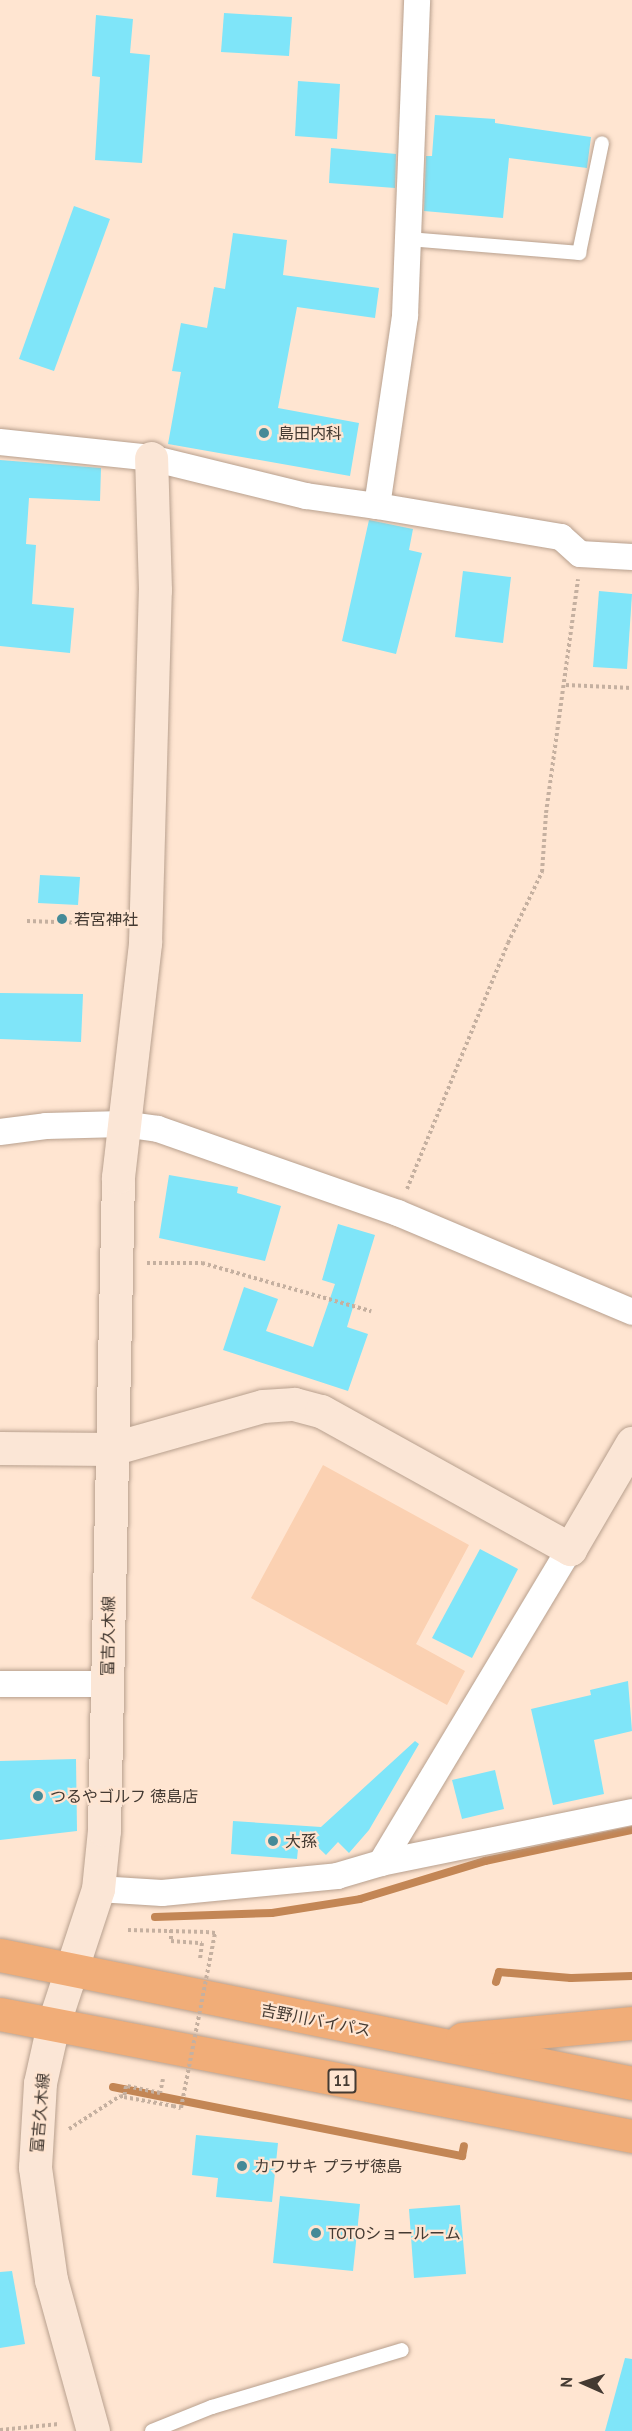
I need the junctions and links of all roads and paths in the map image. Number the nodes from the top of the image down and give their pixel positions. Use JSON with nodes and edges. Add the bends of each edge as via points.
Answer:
{"nodes":[{"id":1,"x":417,"y":0,"type":"edge"},
{"id":2,"x":602,"y":143,"type":"dead end"},
{"id":3,"x":409,"y":239,"type":"junction"},
{"id":4,"x":0,"y":442,"type":"edge"},
{"id":5,"x":151,"y":458,"type":"junction"},
{"id":6,"x":377,"y":506,"type":"junction"},
{"id":7,"x":580,"y":554,"type":"junction"},
{"id":8,"x":632,"y":557,"type":"edge"},
{"id":9,"x":566,"y":685,"type":"junction"},
{"id":10,"x":632,"y":688,"type":"edge"},
{"id":11,"x":27,"y":921,"type":"dead end"},
{"id":12,"x":145,"y":926,"type":"junction"},
{"id":13,"x":123,"y":1124,"type":"junction"},
{"id":14,"x":0,"y":1132,"type":"edge"},
{"id":15,"x":398,"y":1213,"type":"junction"},
{"id":16,"x":116,"y":1263,"type":"junction"},
{"id":17,"x":371,"y":1311,"type":"dead end"},
{"id":18,"x":632,"y":1312,"type":"edge"},
{"id":19,"x":632,"y":1443,"type":"edge"},
{"id":20,"x":0,"y":1448,"type":"edge"},
{"id":21,"x":111,"y":1449,"type":"junction"},
{"id":22,"x":570,"y":1549,"type":"junction"},
{"id":23,"x":0,"y":1684,"type":"edge"},
{"id":24,"x":107,"y":1684,"type":"junction"},
{"id":25,"x":632,"y":1812,"type":"edge"},
{"id":26,"x":381,"y":1863,"type":"junction"},
{"id":27,"x":98,"y":1889,"type":"junction"},
{"id":28,"x":128,"y":1930,"type":"dead end"},
{"id":29,"x":171,"y":1930,"type":"junction"},
{"id":30,"x":0,"y":1955,"type":"edge"},
{"id":31,"x":200,"y":1960,"type":"dead end"},
{"id":32,"x":71,"y":1969,"type":"junction"},
{"id":33,"x":0,"y":2014,"type":"edge"},
{"id":34,"x":632,"y":2023,"type":"edge"},
{"id":35,"x":53,"y":2025,"type":"junction"},
{"id":36,"x":424,"y":2042,"type":"junction"},
{"id":37,"x":163,"y":2079,"type":"dead end"},
{"id":38,"x":632,"y":2084,"type":"edge"},
{"id":39,"x":124,"y":2097,"type":"junction"},
{"id":40,"x":67,"y":2130,"type":"dead end"},
{"id":41,"x":632,"y":2136,"type":"edge"},
{"id":42,"x":402,"y":2350,"type":"dead end"},
{"id":43,"x":92,"y":2426,"type":"edge"},
{"id":44,"x":0,"y":2430,"type":"edge"},
{"id":45,"x":152,"y":2431,"type":"edge"}],
"edges":[{"from":1,"to":3,"type":"street"},
{"from":2,"to":3,"type":"lane","via":[[579,253]]},
{"from":3,"to":6,"type":"street","via":[[405,316]]},
{"from":4,"to":5,"type":"street"},
{"from":5,"to":6,"type":"street","via":[[306,496]]},
{"from":5,"to":12,"type":"main road","name":"富吉久木線","via":[[154,590]]},
{"from":6,"to":7,"type":"street","via":[[561,537]]},
{"from":7,"to":8,"type":"street"},
{"from":7,"to":9,"type":"path"},
{"from":9,"to":10,"type":"path"},
{"from":9,"to":15,"type":"path","via":[[546,813],[542,872],[508,943]]},
{"from":11,"to":12,"type":"path"},
{"from":12,"to":13,"type":"main road","name":"富吉久木線"},
{"from":13,"to":14,"type":"street","via":[[46,1126]]},
{"from":13,"to":15,"type":"street","via":[[158,1130]]},
{"from":13,"to":16,"type":"main road","name":"富吉久木線"},
{"from":15,"to":18,"type":"street"},
{"from":16,"to":17,"type":"path","via":[[202,1263]]},
{"from":16,"to":21,"type":"main road","name":"富吉久木線"},
{"from":19,"to":22,"type":"main road"},
{"from":20,"to":21,"type":"main road"},
{"from":21,"to":22,"type":"main road","via":[[263,1406],[294,1404],[321,1411]]},
{"from":21,"to":24,"type":"main road","name":"富吉久木線"},
{"from":22,"to":26,"type":"street"},
{"from":23,"to":24,"type":"street"},
{"from":24,"to":27,"type":"main road","name":"富吉久木線","via":[[104,1830]]},
{"from":25,"to":26,"type":"street"},
{"from":26,"to":27,"type":"street","via":[[337,1876],[174,1892],[134,1894]]},
{"from":27,"to":32,"type":"main road","name":"富吉久木線"},
{"from":28,"to":29,"type":"path"},
{"from":29,"to":31,"type":"path","via":[[171,1941],[202,1943]]},
{"from":29,"to":39,"type":"path","bridge":true,"via":[[215,1934],[181,2108]]},
{"from":30,"to":32,"type":"highway","name":"吉野川バイパス"},
{"from":32,"to":35,"type":"main road","name":"富吉久木線"},
{"from":32,"to":36,"type":"highway","name":"吉野川バイパス"},
{"from":33,"to":35,"type":"highway","number":"11"},
{"from":34,"to":36,"type":"highway"},
{"from":35,"to":41,"type":"highway","number":"11"},
{"from":35,"to":43,"type":"main road","name":"富吉久木線","via":[[40,2083],[37,2198],[51,2280]]},
{"from":36,"to":38,"type":"highway","name":"吉野川バイパス"},
{"from":37,"to":39,"type":"path","via":[[160,2093],[126,2086]]},
{"from":39,"to":40,"type":"path"},
{"from":42,"to":45,"type":"lane","via":[[212,2407]]},
{"from":43,"to":44,"type":"path"}]}
